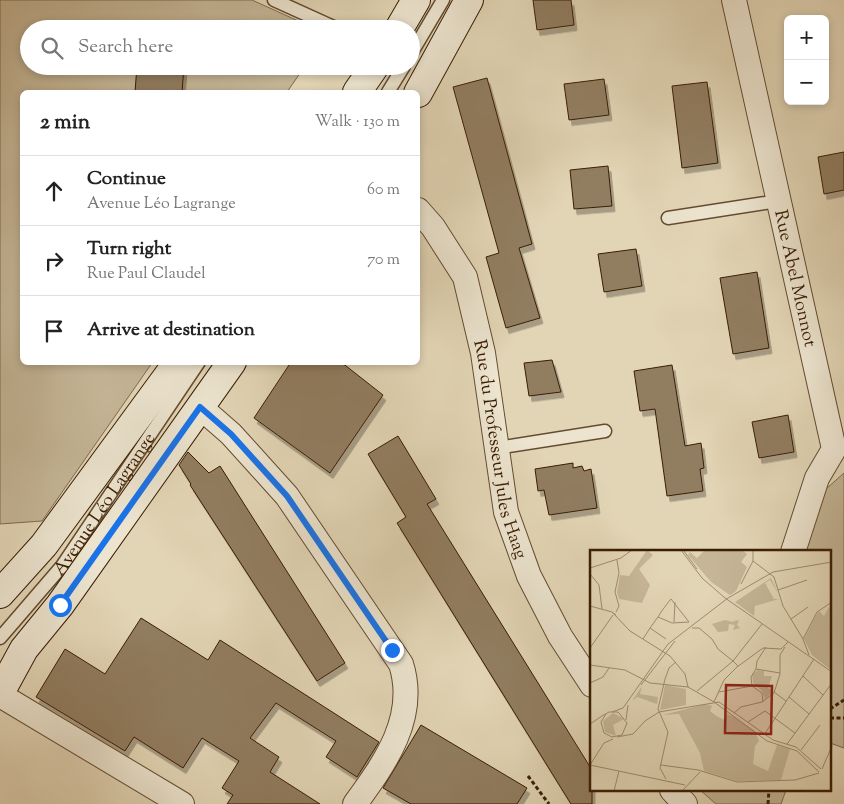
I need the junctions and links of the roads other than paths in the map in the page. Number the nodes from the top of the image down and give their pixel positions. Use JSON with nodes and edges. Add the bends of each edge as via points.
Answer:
{"nodes":[{"id":1,"x":274,"y":0,"type":"edge"},
{"id":2,"x":416,"y":0,"type":"edge"},
{"id":3,"x":444,"y":0,"type":"edge"},
{"id":4,"x":469,"y":0,"type":"edge"},
{"id":5,"x":734,"y":0,"type":"edge"},
{"id":6,"x":318,"y":20,"type":"edge"},
{"id":7,"x":404,"y":20,"type":"edge"},
{"id":8,"x":420,"y":39,"type":"edge"},
{"id":9,"x":369,"y":75,"type":"edge"},
{"id":10,"x":398,"y":75,"type":"edge"},
{"id":11,"x":358,"y":90,"type":"edge"},
{"id":12,"x":389,"y":90,"type":"edge"},
{"id":13,"x":420,"y":90,"type":"edge"},
{"id":14,"x":778,"y":201,"type":"junction"},
{"id":15,"x":420,"y":212,"type":"edge"},
{"id":16,"x":668,"y":218,"type":"dead end"},
{"id":17,"x":176,"y":365,"type":"edge"},
{"id":18,"x":197,"y":365,"type":"edge"},
{"id":19,"x":230,"y":365,"type":"edge"},
{"id":20,"x":200,"y":407,"type":"junction"},
{"id":21,"x":605,"y":430,"type":"dead end"},
{"id":22,"x":497,"y":448,"type":"junction"},
{"id":23,"x":839,"y":448,"type":"edge"},
{"id":24,"x":794,"y":550,"type":"edge"},
{"id":25,"x":0,"y":594,"type":"edge"},
{"id":26,"x":0,"y":638,"type":"edge"},
{"id":27,"x":581,"y":653,"type":"edge"},
{"id":28,"x":590,"y":679,"type":"edge"},
{"id":29,"x":0,"y":694,"type":"edge"},
{"id":30,"x":674,"y":792,"type":"edge"},
{"id":31,"x":182,"y":804,"type":"edge"},
{"id":32,"x":355,"y":804,"type":"edge"},
{"id":33,"x":685,"y":804,"type":"edge"}],
"edges":[{"from":1,"to":6,"type":"lane"},
{"from":2,"to":7,"type":"main road"},
{"from":3,"to":8,"type":"lane"},
{"from":4,"to":13,"type":"main road"},
{"from":5,"to":14,"type":"street","name":"Rue Abel Monnot"},
{"from":9,"to":11,"type":"main road"},
{"from":10,"to":12,"type":"lane"},
{"from":14,"to":16,"type":"lane"},
{"from":14,"to":23,"type":"street","name":"Rue Abel Monnot"},
{"from":15,"to":22,"type":"street","name":"Rue du Professeur Jules Haag","via":[[465,277],[482,353]]},
{"from":17,"to":25,"type":"main road","name":"Avenue Léo Lagrange","via":[[44,546]]},
{"from":18,"to":26,"type":"lane","name":"Avenue Léo Lagrange","via":[[62,566]]},
{"from":19,"to":20,"type":"main road","name":"Avenue Léo Lagrange"},
{"from":20,"to":29,"type":"main road","name":"Avenue Léo Lagrange","via":[[60,605],[24,649]]},
{"from":20,"to":32,"type":"street","via":[[231,434],[287,496],[401,664],[407,682],[407,701],[397,737]]},
{"from":21,"to":22,"type":"lane"},
{"from":22,"to":27,"type":"street","name":"Rue du Professeur Jules Haag","via":[[506,512],[530,576],[560,636]]},
{"from":23,"to":24,"type":"street","name":"Rue Abel Monnot","via":[[817,478]]},
{"from":27,"to":28,"type":"street","name":"Rue du Professeur Jules Haag"},
{"from":29,"to":31,"type":"street"},
{"from":30,"to":33,"type":"street"}]}
